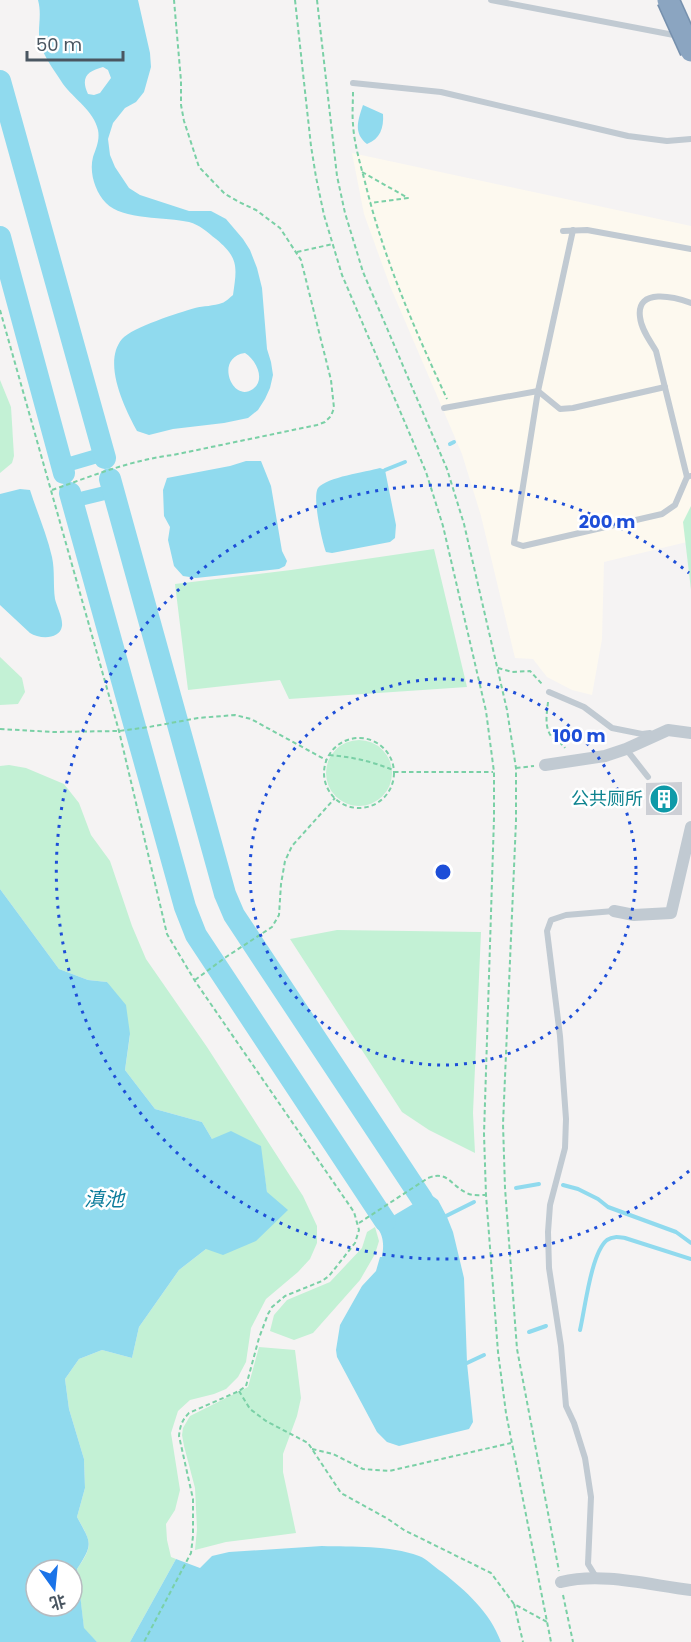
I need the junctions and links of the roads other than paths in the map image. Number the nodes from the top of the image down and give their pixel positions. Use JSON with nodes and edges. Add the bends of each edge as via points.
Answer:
{"nodes":[{"id":1,"x":491,"y":0,"type":"edge"},
{"id":2,"x":668,"y":0,"type":"edge"},
{"id":3,"x":691,"y":39,"type":"edge"},
{"id":4,"x":691,"y":51,"type":"edge"},
{"id":5,"x":353,"y":83,"type":"road end"},
{"id":6,"x":691,"y":139,"type":"edge"},
{"id":7,"x":573,"y":230,"type":"junction"},
{"id":8,"x":563,"y":231,"type":"dead end"},
{"id":9,"x":691,"y":249,"type":"edge"},
{"id":10,"x":691,"y":303,"type":"edge"},
{"id":11,"x":665,"y":387,"type":"junction"},
{"id":12,"x":538,"y":391,"type":"junction"},
{"id":13,"x":444,"y":408,"type":"dead end"},
{"id":14,"x":689,"y":477,"type":"edge"},
{"id":15,"x":549,"y":692,"type":"road end"},
{"id":16,"x":669,"y":730,"type":"junction"},
{"id":17,"x":691,"y":733,"type":"edge"},
{"id":18,"x":626,"y":749,"type":"junction"},
{"id":19,"x":545,"y":765,"type":"road end"},
{"id":20,"x":648,"y":777,"type":"dead end"},
{"id":21,"x":691,"y":827,"type":"edge"},
{"id":22,"x":614,"y":911,"type":"joint"},
{"id":23,"x":596,"y":1577,"type":"junction"},
{"id":24,"x":561,"y":1582,"type":"road end"},
{"id":25,"x":691,"y":1590,"type":"edge"}],
"edges":[{"from":1,"to":3,"type":"lane"},
{"from":2,"to":4,"type":"highway","bridge":true},
{"from":5,"to":6,"type":"lane","via":[[441,92],[628,136],[667,141]]},
{"from":7,"to":8,"type":"lane"},
{"from":7,"to":9,"type":"lane"},
{"from":7,"to":12,"type":"lane"},
{"from":10,"to":11,"type":"lane","via":[[658,295],[641,306],[640,318],[656,351]]},
{"from":11,"to":12,"type":"lane","via":[[560,409]]},
{"from":11,"to":14,"type":"lane"},
{"from":12,"to":13,"type":"lane"},
{"from":12,"to":14,"type":"lane","via":[[514,543],[523,546],[662,514],[675,505]]},
{"from":15,"to":16,"type":"lane","via":[[584,707],[612,728],[642,734]]},
{"from":16,"to":17,"type":"street"},
{"from":16,"to":18,"type":"street"},
{"from":18,"to":19,"type":"street"},
{"from":18,"to":20,"type":"lane"},
{"from":21,"to":22,"type":"street","via":[[671,913],[634,915]]},
{"from":22,"to":23,"type":"lane","via":[[566,915],[551,920],[547,931],[566,1119],[565,1148],[550,1205],[549,1268],[566,1406],[585,1458],[591,1497],[588,1564]]},
{"from":23,"to":24,"type":"street"},
{"from":23,"to":25,"type":"street"}]}
